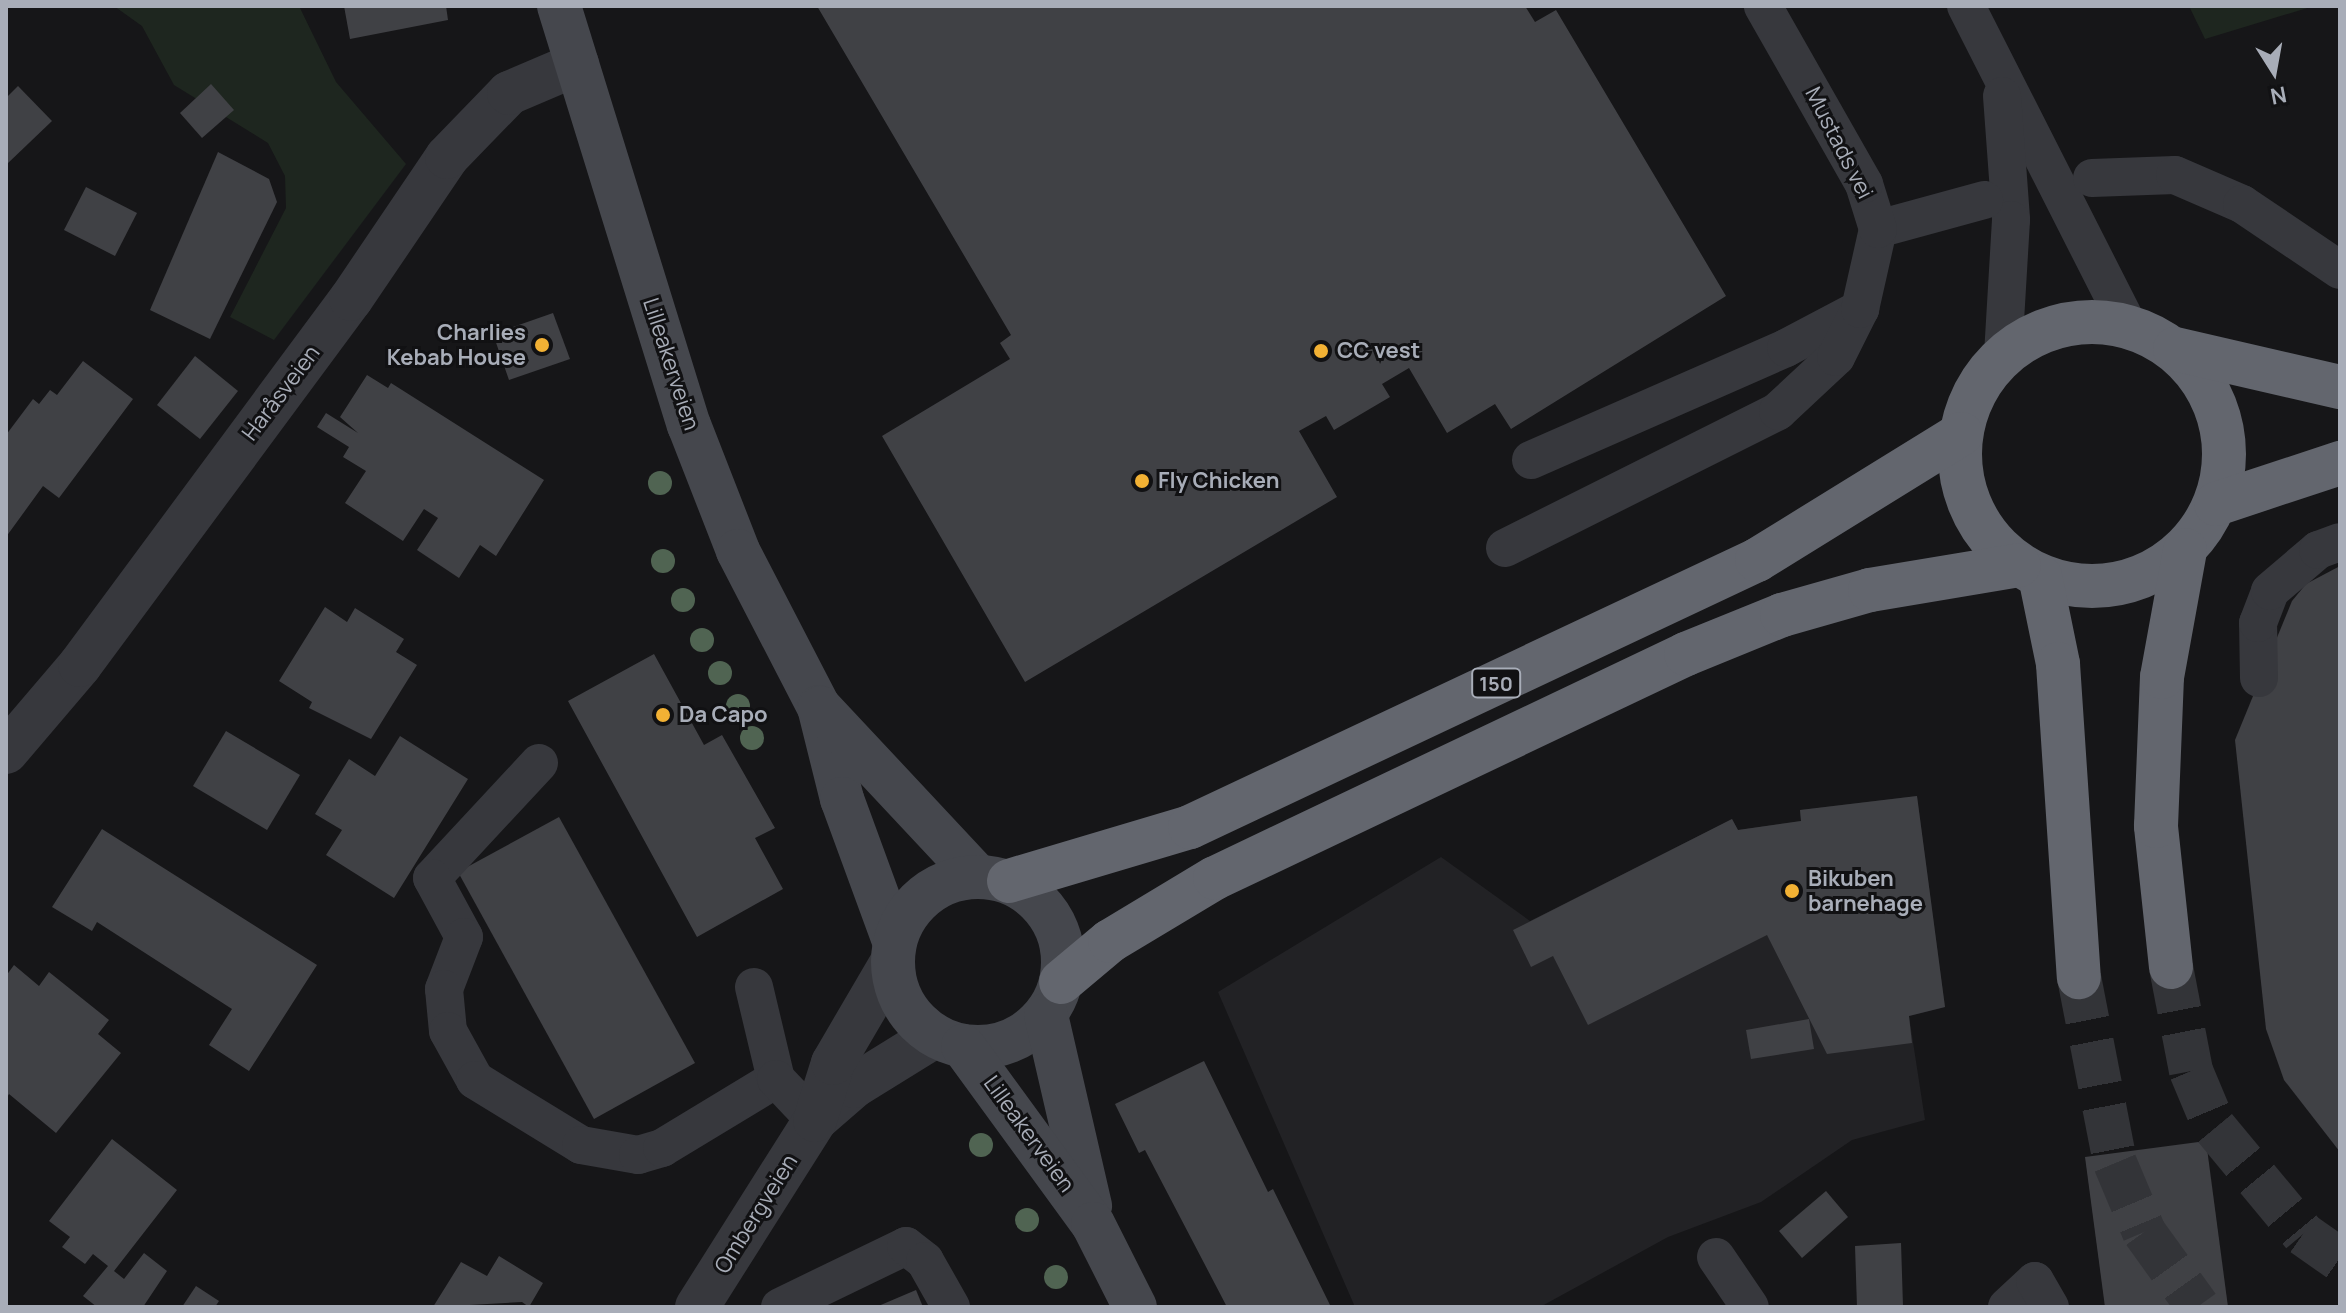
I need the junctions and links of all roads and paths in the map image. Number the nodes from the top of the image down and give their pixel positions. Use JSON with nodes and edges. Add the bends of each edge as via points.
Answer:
{"nodes":[{"id":1,"x":559,"y":6,"type":"edge"},
{"id":2,"x":1763,"y":6,"type":"edge"},
{"id":3,"x":1966,"y":6,"type":"edge"},
{"id":4,"x":577,"y":64,"type":"junction"},
{"id":5,"x":2002,"y":85,"type":"junction"},
{"id":6,"x":2092,"y":178,"type":"dead end"},
{"id":7,"x":1984,"y":200,"type":"dead end"},
{"id":8,"x":1878,"y":229,"type":"junction"},
{"id":9,"x":2340,"y":270,"type":"edge"},
{"id":10,"x":1860,"y":309,"type":"junction"},
{"id":11,"x":2128,"y":326,"type":"junction"},
{"id":12,"x":2175,"y":349,"type":"junction"},
{"id":13,"x":2003,"y":355,"type":"junction"},
{"id":14,"x":2319,"y":383,"type":"edge"},
{"id":15,"x":1961,"y":434,"type":"junction"},
{"id":16,"x":1531,"y":460,"type":"dead end"},
{"id":17,"x":2320,"y":467,"type":"edge"},
{"id":18,"x":2216,"y":504,"type":"junction"},
{"id":19,"x":2340,"y":542,"type":"edge"},
{"id":20,"x":1505,"y":548,"type":"dead end"},
{"id":21,"x":2185,"y":550,"type":"junction"},
{"id":22,"x":2030,"y":570,"type":"junction"},
{"id":23,"x":2259,"y":678,"type":"dead end"},
{"id":24,"x":819,"y":707,"type":"junction"},
{"id":25,"x":6,"y":752,"type":"edge"},
{"id":26,"x":539,"y":763,"type":"dead end"},
{"id":27,"x":993,"y":878,"type":"junction"},
{"id":28,"x":893,"y":951,"type":"junction"},
{"id":29,"x":2171,"y":967,"type":"tunnel mouth"},
{"id":30,"x":2079,"y":977,"type":"tunnel mouth"},
{"id":31,"x":754,"y":987,"type":"dead end"},
{"id":32,"x":1054,"y":998,"type":"junction"},
{"id":33,"x":949,"y":1041,"type":"junction"},
{"id":34,"x":776,"y":1079,"type":"junction"},
{"id":35,"x":815,"y":1120,"type":"junction"},
{"id":36,"x":1093,"y":1224,"type":"junction"},
{"id":37,"x":1716,"y":1257,"type":"dead end"},
{"id":38,"x":706,"y":1304,"type":"edge"},
{"id":39,"x":780,"y":1307,"type":"edge"},
{"id":40,"x":951,"y":1307,"type":"edge"},
{"id":41,"x":1135,"y":1307,"type":"edge"},
{"id":42,"x":1750,"y":1307,"type":"edge"},
{"id":43,"x":2007,"y":1307,"type":"edge"},
{"id":44,"x":2050,"y":1307,"type":"edge"}],
"edges":[{"from":1,"to":4,"type":"main road","name":"Lilleakerveien"},
{"from":2,"to":8,"type":"lane","name":"Mustads vei","via":[[1864,184]]},
{"from":3,"to":5,"type":"lane"},
{"from":4,"to":24,"type":"main road","name":"Lilleakerveien","via":[[689,425],[738,551]]},
{"from":4,"to":25,"type":"street","name":"Haråsveien","via":[[509,93],[447,157],[351,299],[80,665]]},
{"from":5,"to":11,"type":"lane"},
{"from":5,"to":13,"type":"lane","via":[[2011,220]]},
{"from":6,"to":9,"type":"lane","via":[[2175,175],[2242,204]]},
{"from":7,"to":8,"type":"lane","name":"Mustads vei"},
{"from":8,"to":10,"type":"lane"},
{"from":10,"to":16,"type":"lane","via":[[1786,348]]},
{"from":10,"to":20,"type":"lane","via":[[1836,357],[1778,411]]},
{"from":11,"to":12,"type":"highway","number":"150"},
{"from":11,"to":13,"type":"highway","number":"150","via":[[2083,321],[2040,331]]},
{"from":12,"to":14,"type":"highway"},
{"from":12,"to":18,"type":"highway","number":"150","via":[[2212,393],[2226,448]]},
{"from":13,"to":15,"type":"highway","number":"150","via":[[1968,405]]},
{"from":15,"to":22,"type":"highway","number":"150","via":[[1960,472],[1970,507],[1990,539]]},
{"from":15,"to":27,"type":"highway","number":"150","via":[[1757,560],[1190,827]]},
{"from":17,"to":18,"type":"highway"},
{"from":18,"to":21,"type":"highway","number":"150"},
{"from":19,"to":23,"type":"lane","via":[[2318,550],[2270,591],[2258,623]]},
{"from":21,"to":22,"type":"highway","number":"150","via":[[2160,569],[2101,587]]},
{"from":21,"to":29,"type":"highway","via":[[2162,677],[2156,826]]},
{"from":22,"to":30,"type":"highway","via":[[2058,664]]},
{"from":22,"to":32,"type":"highway","number":"150","via":[[1870,590],[1782,615],[1686,654],[1215,878],[1110,941]]},
{"from":24,"to":27,"type":"main road","name":"Lilleakerveien"},
{"from":24,"to":28,"type":"main road","name":"Lilleakerveien","via":[[842,799]]},
{"from":26,"to":34,"type":"lane","via":[[432,878],[464,937],[444,989],[448,1031],[475,1080],[581,1145],[638,1155],[662,1148]]},
{"from":27,"to":28,"type":"main road","via":[[925,894]]},
{"from":27,"to":32,"type":"main road","via":[[1039,903],[1059,933]]},
{"from":28,"to":33,"type":"main road","via":[[903,1005]]},
{"from":28,"to":35,"type":"street","name":"Ombergveien","via":[[833,1063]]},
{"from":31,"to":34,"type":"lane"},
{"from":32,"to":33,"type":"main road","via":[[1009,1042]]},
{"from":32,"to":36,"type":"main road","name":"Lilleakerveien"},
{"from":33,"to":35,"type":"street","name":"Ombergveien","via":[[854,1086]]},
{"from":33,"to":36,"type":"main road","name":"Lilleakerveien"},
{"from":34,"to":35,"type":"lane"},
{"from":35,"to":38,"type":"street","name":"Ombergveien"},
{"from":36,"to":41,"type":"main road","name":"Lilleakerveien"},
{"from":37,"to":42,"type":"lane"},
{"from":39,"to":40,"type":"lane","via":[[906,1246],[925,1261]]},
{"from":43,"to":44,"type":"lane","via":[[2035,1281]]}]}
